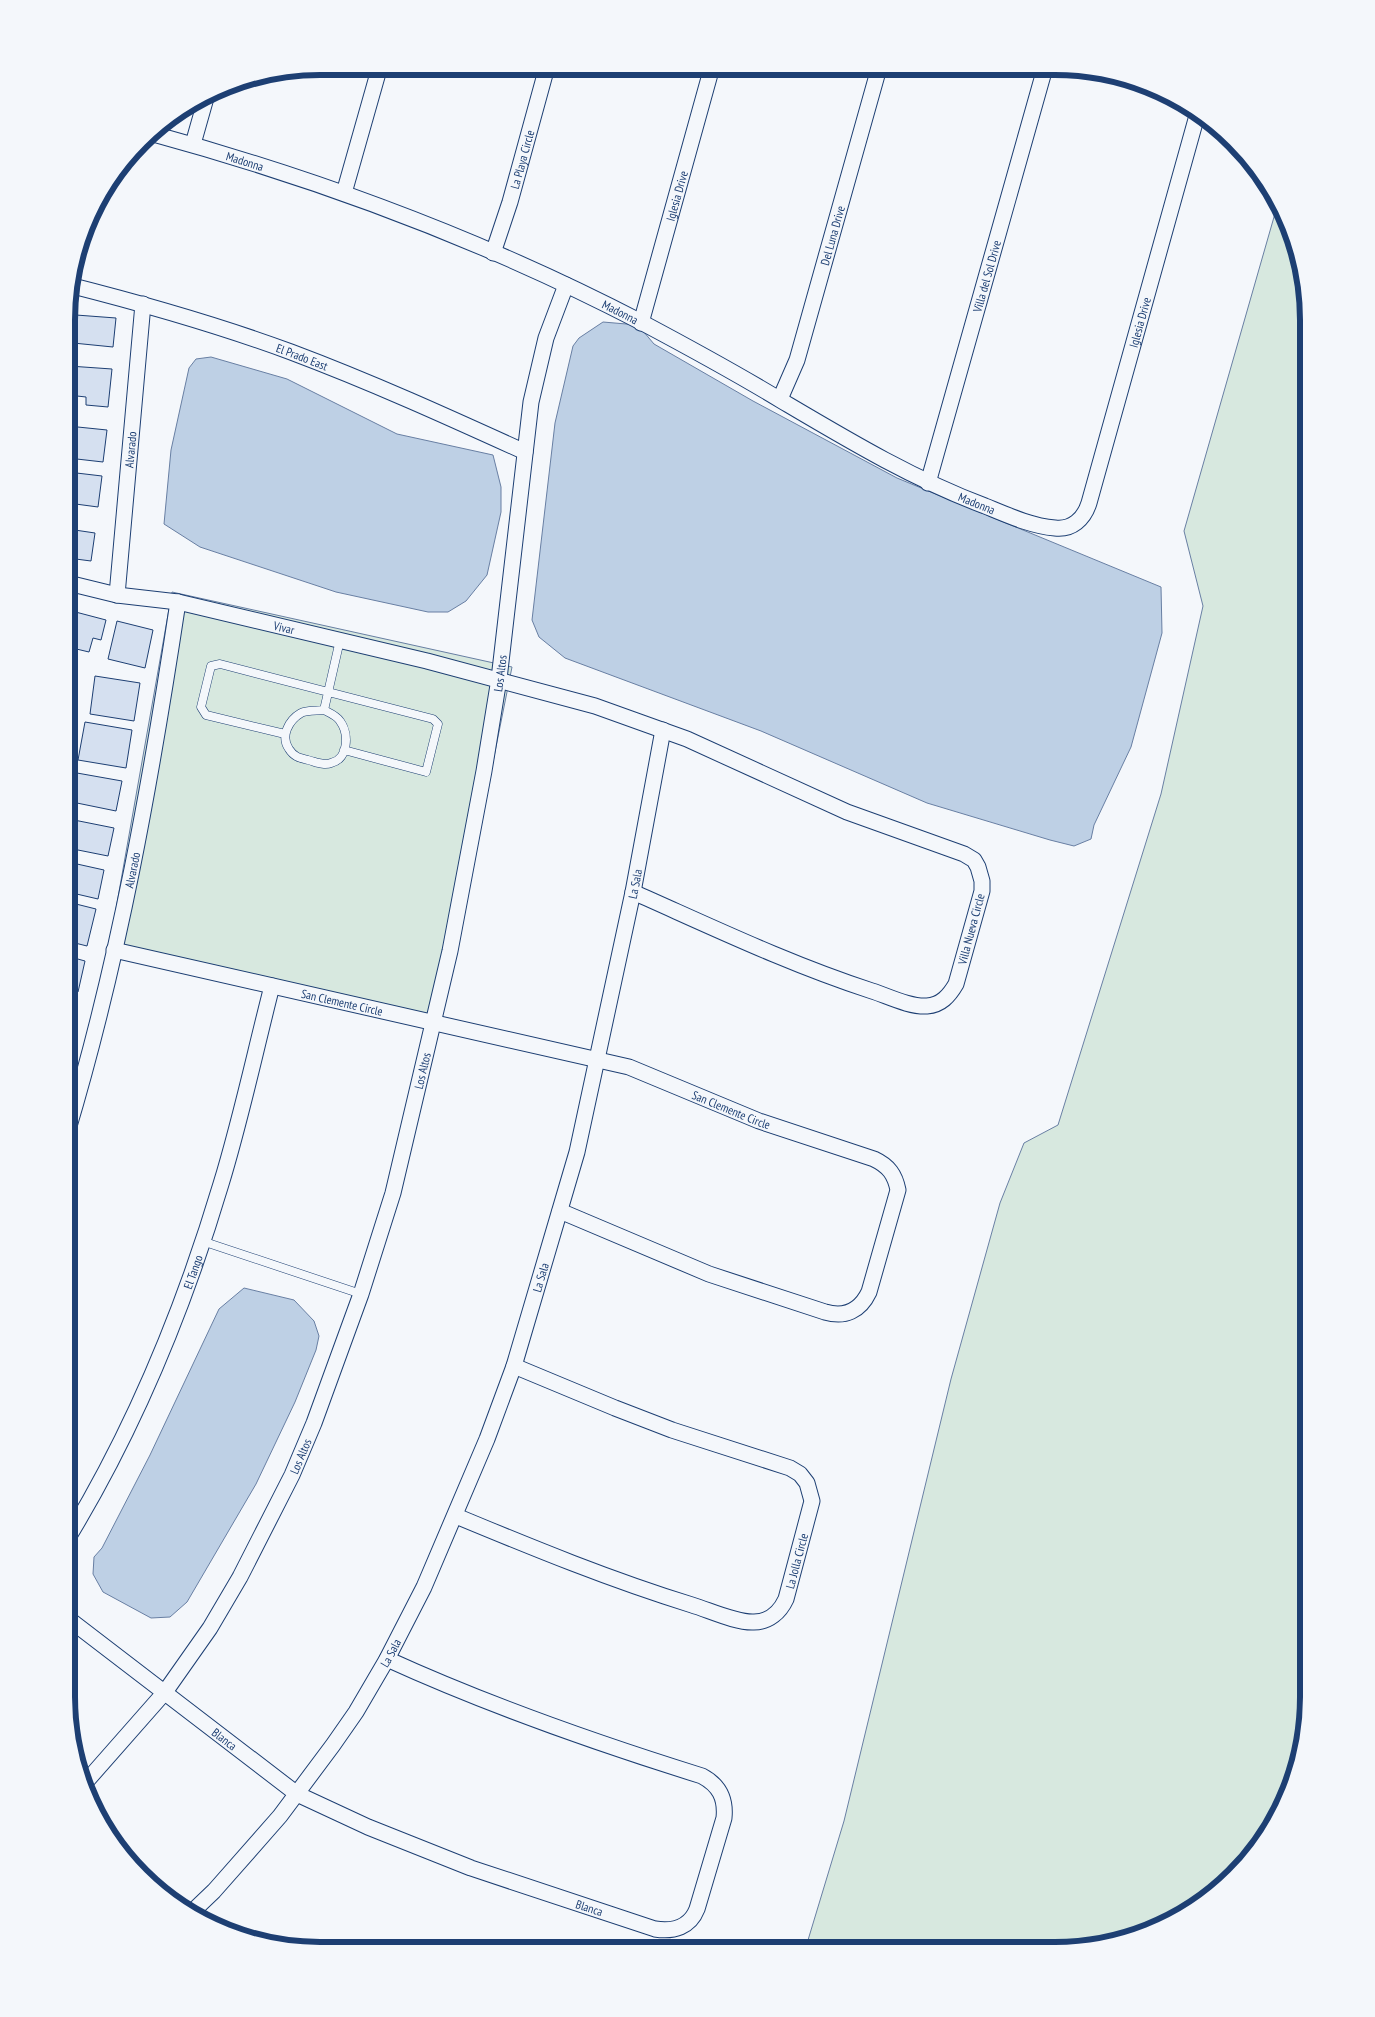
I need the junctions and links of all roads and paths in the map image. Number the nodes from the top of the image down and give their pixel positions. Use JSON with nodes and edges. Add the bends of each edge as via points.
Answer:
{"nodes":[{"id":1,"x":377,"y":75,"type":"edge"},
{"id":2,"x":545,"y":75,"type":"edge"},
{"id":3,"x":710,"y":75,"type":"edge"},
{"id":4,"x":877,"y":75,"type":"edge"},
{"id":5,"x":1043,"y":75,"type":"edge"},
{"id":6,"x":204,"y":104,"type":"edge"},
{"id":7,"x":1196,"y":120,"type":"edge"},
{"id":8,"x":160,"y":135,"type":"edge"},
{"id":9,"x":194,"y":144,"type":"junction"},
{"id":10,"x":344,"y":193,"type":"junction"},
{"id":11,"x":493,"y":253,"type":"junction"},
{"id":12,"x":566,"y":285,"type":"junction"},
{"id":13,"x":77,"y":287,"type":"edge"},
{"id":14,"x":143,"y":304,"type":"junction"},
{"id":15,"x":641,"y":322,"type":"junction"},
{"id":16,"x":780,"y":399,"type":"junction"},
{"id":17,"x":526,"y":452,"type":"junction"},
{"id":18,"x":928,"y":483,"type":"junction"},
{"id":19,"x":1071,"y":526,"type":"joint"},
{"id":20,"x":75,"y":586,"type":"edge"},
{"id":21,"x":117,"y":595,"type":"junction"},
{"id":22,"x":178,"y":602,"type":"junction"},
{"id":23,"x":340,"y":640,"type":"junction"},
{"id":24,"x":499,"y":679,"type":"junction"},
{"id":25,"x":328,"y":693,"type":"junction"},
{"id":26,"x":324,"y":710,"type":"junction"},
{"id":27,"x":663,"y":730,"type":"junction"},
{"id":28,"x":285,"y":734,"type":"junction"},
{"id":29,"x":344,"y":750,"type":"junction"},
{"id":30,"x":633,"y":892,"type":"junction"},
{"id":31,"x":114,"y":950,"type":"junction"},
{"id":32,"x":272,"y":986,"type":"junction"},
{"id":33,"x":434,"y":1023,"type":"junction"},
{"id":34,"x":596,"y":1060,"type":"junction"},
{"id":35,"x":75,"y":1104,"type":"edge"},
{"id":36,"x":560,"y":1211,"type":"junction"},
{"id":37,"x":202,"y":1241,"type":"junction"},
{"id":38,"x":361,"y":1294,"type":"junction"},
{"id":39,"x":514,"y":1366,"type":"junction"},
{"id":40,"x":456,"y":1516,"type":"junction"},
{"id":41,"x":75,"y":1526,"type":"edge"},
{"id":42,"x":75,"y":1624,"type":"edge"},
{"id":43,"x":387,"y":1659,"type":"junction"},
{"id":44,"x":165,"y":1692,"type":"junction"},
{"id":45,"x":89,"y":1778,"type":"edge"},
{"id":46,"x":296,"y":1794,"type":"junction"},
{"id":47,"x":196,"y":1908,"type":"edge"}],
"edges":[{"from":1,"to":10,"type":"street"},
{"from":2,"to":11,"type":"street","name":"La Playa Circle"},
{"from":3,"to":15,"type":"street","name":"Iglesia Drive"},
{"from":4,"to":16,"type":"street","name":"Del Luna Drive","via":[[798,360]]},
{"from":5,"to":18,"type":"street","name":"Villa del Sol Drive"},
{"from":6,"to":9,"type":"street"},
{"from":7,"to":19,"type":"street","name":"Iglesia Drive","via":[[1090,503],[1083,517]]},
{"from":8,"to":9,"type":"street","name":"Madonna"},
{"from":9,"to":10,"type":"street","name":"Madonna"},
{"from":10,"to":11,"type":"street","name":"Madonna"},
{"from":11,"to":12,"type":"street","name":"Madonna"},
{"from":12,"to":15,"type":"street","name":"Madonna"},
{"from":12,"to":17,"type":"street","name":"Los Altos","via":[[540,358]]},
{"from":13,"to":14,"type":"street","name":"El Prado East"},
{"from":14,"to":17,"type":"street","name":"El Prado East","via":[[249,337],[332,368]]},
{"from":14,"to":21,"type":"street","name":"Alvarado"},
{"from":15,"to":16,"type":"street","name":"Madonna"},
{"from":16,"to":18,"type":"street","name":"Madonna","via":[[881,460]]},
{"from":17,"to":24,"type":"street","name":"Los Altos"},
{"from":18,"to":19,"type":"street","name":"Madonna","via":[[1033,524],[1058,529]]},
{"from":20,"to":21,"type":"street","name":"Vivar"},
{"from":21,"to":22,"type":"street","name":"Vivar"},
{"from":22,"to":23,"type":"street","name":"Vivar"},
{"from":22,"to":31,"type":"street","name":"Alvarado","via":[[149,786]]},
{"from":23,"to":24,"type":"street","name":"Vivar"},
{"from":23,"to":25,"type":"lane"},
{"from":24,"to":27,"type":"street","via":[[595,706]]},
{"from":24,"to":33,"type":"street","name":"Los Altos","via":[[468,859]]},
{"from":25,"to":26,"type":"lane"},
{"from":25,"to":28,"type":"lane","via":[[220,664],[211,666],[201,707],[206,715]]},
{"from":25,"to":29,"type":"lane","via":[[433,719],[438,724],[426,772]]},
{"from":26,"to":28,"type":"lane","via":[[302,712],[290,723]]},
{"from":26,"to":29,"type":"lane","via":[[339,718],[346,730]]},
{"from":27,"to":30,"type":"street","name":"La Sala"},
{"from":27,"to":30,"type":"street","name":"Villa Nueva Circle","via":[[847,812],[964,854],[978,867],[982,891],[956,984],[947,997],[928,1006],[847,983],[778,957]]},
{"from":28,"to":29,"type":"lane","via":[[295,757],[333,763]]},
{"from":30,"to":34,"type":"street","name":"La Sala"},
{"from":31,"to":32,"type":"street","name":"San Clemente Circle"},
{"from":31,"to":35,"type":"street","name":"Alvarado"},
{"from":32,"to":33,"type":"street","name":"San Clemente Circle"},
{"from":32,"to":37,"type":"street","name":"El Tango","via":[[235,1134]]},
{"from":33,"to":34,"type":"street","name":"San Clemente Circle"},
{"from":33,"to":38,"type":"street","name":"Los Altos","via":[[393,1193]]},
{"from":34,"to":36,"type":"street","name":"La Sala","via":[[577,1152]]},
{"from":34,"to":36,"type":"street","name":"San Clemente Circle","via":[[643,1072],[759,1121],[882,1163],[893,1174],[897,1198],[870,1292],[856,1310],[844,1314],[825,1312],[709,1274]]},
{"from":36,"to":39,"type":"street","name":"La Sala"},
{"from":37,"to":38,"type":"lane"},
{"from":37,"to":41,"type":"street","name":"El Tango","via":[[156,1364],[118,1450]]},
{"from":38,"to":44,"type":"street","name":"Los Altos","via":[[314,1423],[269,1524],[210,1628]]},
{"from":39,"to":40,"type":"street","name":"La Sala"},
{"from":39,"to":40,"type":"street","name":"La Jolla Circle","via":[[623,1411],[800,1474],[810,1488],[812,1508],[786,1599],[778,1612],[766,1620],[740,1620],[602,1574]]},
{"from":40,"to":43,"type":"street","name":"La Sala"},
{"from":42,"to":44,"type":"street","name":"Blanca"},
{"from":43,"to":46,"type":"street","name":"La Sala","via":[[356,1712]]},
{"from":43,"to":46,"type":"street","name":"Blanca","via":[[500,1708],[712,1782],[723,1796],[724,1818],[694,1915],[681,1928],[655,1930],[471,1868]]},
{"from":44,"to":45,"type":"street","name":"Los Altos"},
{"from":44,"to":46,"type":"street","name":"Blanca"},
{"from":46,"to":47,"type":"street","name":"La Sala"}]}
